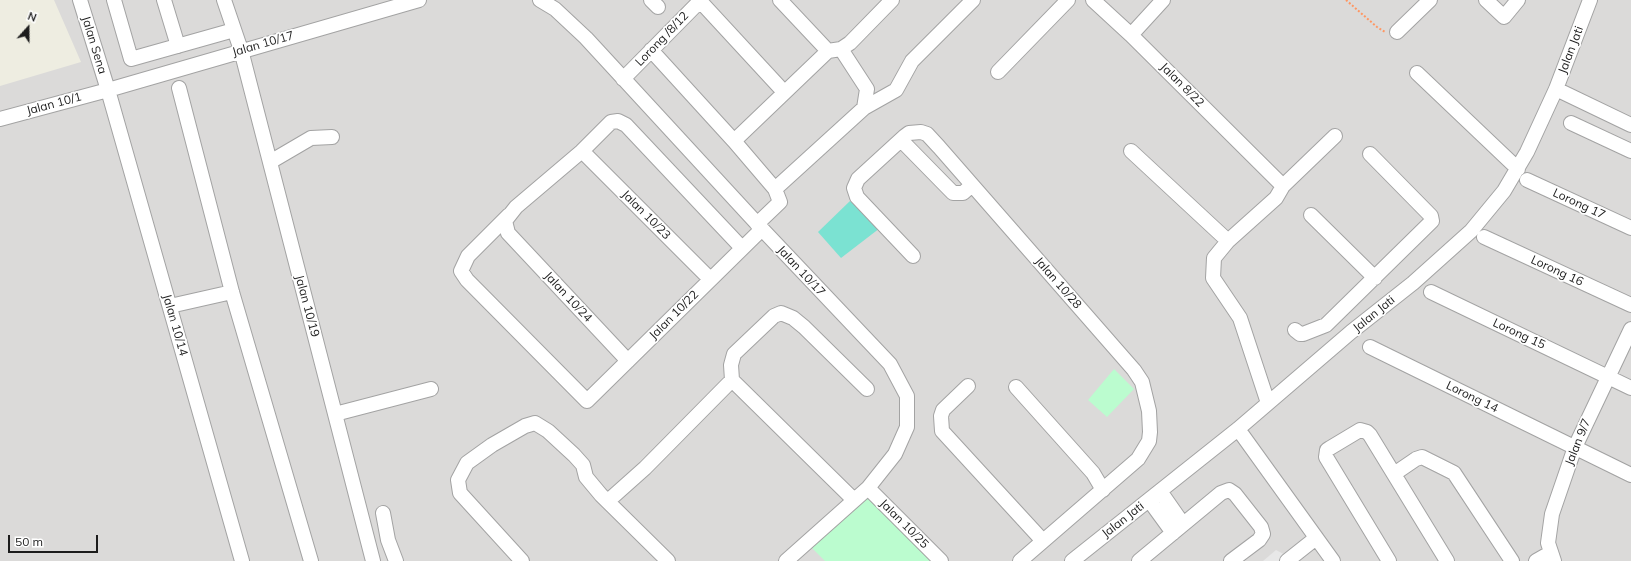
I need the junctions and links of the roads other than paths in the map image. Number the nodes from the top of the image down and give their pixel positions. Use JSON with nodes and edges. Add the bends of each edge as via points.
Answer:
{"nodes":[{"id":1,"x":80,"y":0,"type":"edge"},
{"id":2,"x":114,"y":0,"type":"edge"},
{"id":3,"x":164,"y":0,"type":"edge"},
{"id":4,"x":224,"y":0,"type":"edge"},
{"id":5,"x":419,"y":0,"type":"edge"},
{"id":6,"x":540,"y":0,"type":"edge"},
{"id":7,"x":780,"y":0,"type":"edge"},
{"id":8,"x":892,"y":0,"type":"edge"},
{"id":9,"x":973,"y":0,"type":"edge"},
{"id":10,"x":1068,"y":0,"type":"edge"},
{"id":11,"x":1093,"y":0,"type":"edge"},
{"id":12,"x":1163,"y":0,"type":"edge"},
{"id":13,"x":1430,"y":0,"type":"edge"},
{"id":14,"x":1486,"y":0,"type":"edge"},
{"id":15,"x":1518,"y":0,"type":"edge"},
{"id":16,"x":1590,"y":0,"type":"edge"},
{"id":17,"x":700,"y":1,"type":"edge"},
{"id":18,"x":559,"y":5,"type":"edge"},
{"id":19,"x":234,"y":30,"type":"junction"},
{"id":20,"x":1397,"y":32,"type":"road end"},
{"id":21,"x":1131,"y":35,"type":"junction"},
{"id":22,"x":178,"y":46,"type":"junction"},
{"id":23,"x":241,"y":50,"type":"junction"},
{"id":24,"x":651,"y":50,"type":"junction"},
{"id":25,"x":835,"y":50,"type":"junction"},
{"id":26,"x":998,"y":72,"type":"dead end"},
{"id":27,"x":1417,"y":74,"type":"dead end"},
{"id":28,"x":623,"y":79,"type":"junction"},
{"id":29,"x":179,"y":88,"type":"dead end"},
{"id":30,"x":1556,"y":89,"type":"junction"},
{"id":31,"x":108,"y":90,"type":"junction"},
{"id":32,"x":784,"y":92,"type":"junction"},
{"id":33,"x":864,"y":108,"type":"junction"},
{"id":34,"x":0,"y":119,"type":"edge"},
{"id":35,"x":1571,"y":123,"type":"dead end"},
{"id":36,"x":1631,"y":125,"type":"edge"},
{"id":37,"x":1335,"y":136,"type":"dead end"},
{"id":38,"x":332,"y":137,"type":"dead end"},
{"id":39,"x":901,"y":140,"type":"junction"},
{"id":40,"x":734,"y":141,"type":"junction"},
{"id":41,"x":582,"y":151,"type":"junction"},
{"id":42,"x":1631,"y":151,"type":"edge"},
{"id":43,"x":1131,"y":152,"type":"dead end"},
{"id":44,"x":1370,"y":154,"type":"dead end"},
{"id":45,"x":270,"y":162,"type":"junction"},
{"id":46,"x":1518,"y":169,"type":"junction"},
{"id":47,"x":1527,"y":180,"type":"dead end"},
{"id":48,"x":972,"y":185,"type":"junction"},
{"id":49,"x":1283,"y":186,"type":"junction"},
{"id":50,"x":775,"y":189,"type":"junction"},
{"id":51,"x":509,"y":215,"type":"junction"},
{"id":52,"x":1311,"y":215,"type":"dead end"},
{"id":53,"x":759,"y":226,"type":"junction"},
{"id":54,"x":1631,"y":228,"type":"edge"},
{"id":55,"x":1484,"y":238,"type":"dead end"},
{"id":56,"x":1228,"y":241,"type":"junction"},
{"id":57,"x":742,"y":248,"type":"junction"},
{"id":58,"x":913,"y":256,"type":"dead end"},
{"id":59,"x":1375,"y":278,"type":"junction"},
{"id":60,"x":710,"y":279,"type":"junction"},
{"id":61,"x":232,"y":292,"type":"junction"},
{"id":62,"x":1430,"y":292,"type":"dead end"},
{"id":63,"x":1631,"y":305,"type":"edge"},
{"id":64,"x":170,"y":306,"type":"junction"},
{"id":65,"x":1631,"y":329,"type":"edge"},
{"id":66,"x":1295,"y":330,"type":"dead end"},
{"id":67,"x":1370,"y":347,"type":"dead end"},
{"id":68,"x":628,"y":361,"type":"junction"},
{"id":69,"x":1607,"y":376,"type":"junction"},
{"id":70,"x":732,"y":380,"type":"junction"},
{"id":71,"x":968,"y":386,"type":"dead end"},
{"id":72,"x":1016,"y":387,"type":"dead end"},
{"id":73,"x":1631,"y":388,"type":"edge"},
{"id":74,"x":431,"y":389,"type":"dead end"},
{"id":75,"x":867,"y":389,"type":"dead end"},
{"id":76,"x":1268,"y":402,"type":"junction"},
{"id":77,"x":335,"y":414,"type":"junction"},
{"id":78,"x":1238,"y":429,"type":"junction"},
{"id":79,"x":1575,"y":448,"type":"junction"},
{"id":80,"x":1394,"y":474,"type":"junction"},
{"id":81,"x":1631,"y":475,"type":"edge"},
{"id":82,"x":868,"y":488,"type":"junction"},
{"id":83,"x":1103,"y":490,"type":"junction"},
{"id":84,"x":1154,"y":496,"type":"junction"},
{"id":85,"x":854,"y":500,"type":"junction"},
{"id":86,"x":608,"y":501,"type":"junction"},
{"id":87,"x":383,"y":513,"type":"dead end"},
{"id":88,"x":1178,"y":529,"type":"junction"},
{"id":89,"x":1316,"y":538,"type":"junction"},
{"id":90,"x":1043,"y":541,"type":"junction"},
{"id":91,"x":1552,"y":557,"type":"edge"},
{"id":92,"x":242,"y":561,"type":"edge"},
{"id":93,"x":311,"y":561,"type":"edge"},
{"id":94,"x":373,"y":561,"type":"edge"},
{"id":95,"x":396,"y":561,"type":"edge"},
{"id":96,"x":522,"y":561,"type":"edge"},
{"id":97,"x":668,"y":561,"type":"edge"},
{"id":98,"x":786,"y":561,"type":"edge"},
{"id":99,"x":941,"y":561,"type":"edge"},
{"id":100,"x":1020,"y":561,"type":"edge"},
{"id":101,"x":1072,"y":561,"type":"edge"},
{"id":102,"x":1138,"y":561,"type":"edge"},
{"id":103,"x":1231,"y":561,"type":"edge"},
{"id":104,"x":1287,"y":561,"type":"edge"},
{"id":105,"x":1333,"y":561,"type":"edge"},
{"id":106,"x":1389,"y":561,"type":"edge"},
{"id":107,"x":1447,"y":561,"type":"edge"},
{"id":108,"x":1512,"y":561,"type":"edge"},
{"id":109,"x":1536,"y":561,"type":"edge"}],
"edges":[{"from":1,"to":31,"type":"street","name":"Jalan Sena"},
{"from":2,"to":22,"type":"street","via":[[131,59]]},
{"from":3,"to":22,"type":"street"},
{"from":4,"to":19,"type":"street","name":"Jalan 10/19"},
{"from":5,"to":23,"type":"street","name":"Jalan 10/17"},
{"from":6,"to":18,"type":"street","name":"Jalan 10/17"},
{"from":7,"to":25,"type":"street"},
{"from":8,"to":25,"type":"street","via":[[850,43]]},
{"from":9,"to":33,"type":"street","via":[[912,61],[896,90]]},
{"from":10,"to":26,"type":"street"},
{"from":11,"to":21,"type":"street","name":"Jalan 8/22"},
{"from":12,"to":21,"type":"street"},
{"from":13,"to":20,"type":"street"},
{"from":14,"to":15,"type":"street","via":[[1504,16]]},
{"from":16,"to":30,"type":"street","name":"Jalan Jati"},
{"from":17,"to":24,"type":"street","name":"Lorong /8/12"},
{"from":17,"to":32,"type":"street"},
{"from":18,"to":28,"type":"street","name":"Jalan 10/17"},
{"from":19,"to":22,"type":"street"},
{"from":19,"to":23,"type":"street","name":"Jalan 10/19"},
{"from":21,"to":49,"type":"street","name":"Jalan 8/22"},
{"from":23,"to":31,"type":"street","name":"Jalan 10/17"},
{"from":23,"to":45,"type":"street","name":"Jalan 10/19"},
{"from":24,"to":28,"type":"street","name":"Lorong /8/12"},
{"from":24,"to":40,"type":"street"},
{"from":25,"to":32,"type":"street"},
{"from":25,"to":33,"type":"street","via":[[867,89]]},
{"from":27,"to":46,"type":"street"},
{"from":28,"to":53,"type":"street","name":"Jalan 10/17"},
{"from":29,"to":61,"type":"street"},
{"from":30,"to":36,"type":"street"},
{"from":30,"to":46,"type":"street","name":"Jalan Jati"},
{"from":31,"to":34,"type":"street","name":"Jalan 10/1"},
{"from":31,"to":64,"type":"street","name":"Jalan 10/14"},
{"from":32,"to":40,"type":"street"},
{"from":33,"to":50,"type":"street"},
{"from":35,"to":42,"type":"street"},
{"from":37,"to":49,"type":"street"},
{"from":38,"to":45,"type":"street","via":[[311,138]]},
{"from":39,"to":48,"type":"street","via":[[953,193],[963,193]]},
{"from":39,"to":48,"type":"street","name":"Jalan 10/28","via":[[909,134],[927,134]]},
{"from":39,"to":58,"type":"street","via":[[858,179],[854,188],[857,197]]},
{"from":40,"to":50,"type":"street"},
{"from":41,"to":51,"type":"street"},
{"from":41,"to":57,"type":"street","via":[[611,122],[618,121],[626,125]]},
{"from":41,"to":60,"type":"street","name":"Jalan 10/23"},
{"from":43,"to":56,"type":"street"},
{"from":44,"to":59,"type":"street","via":[[1432,218],[1431,223]]},
{"from":45,"to":77,"type":"street","name":"Jalan 10/19"},
{"from":46,"to":76,"type":"street","name":"Jalan Jati","via":[[1504,191],[1471,231]]},
{"from":47,"to":54,"type":"street","name":"Lorong 17"},
{"from":48,"to":83,"type":"street","name":"Jalan 10/28","via":[[1142,382],[1146,394],[1149,441],[1138,459]]},
{"from":49,"to":56,"type":"street","via":[[1276,198]]},
{"from":50,"to":53,"type":"street","via":[[780,202]]},
{"from":51,"to":68,"type":"street","name":"Jalan 10/24","via":[[505,221],[508,233]]},
{"from":51,"to":68,"type":"street","name":"Jalan 10/22","via":[[468,256],[461,271],[467,280],[587,401]]},
{"from":52,"to":59,"type":"street"},
{"from":53,"to":57,"type":"street","name":"Jalan 10/22"},
{"from":53,"to":82,"type":"street","name":"Jalan 10/17","via":[[890,364],[907,396],[907,427],[895,454]]},
{"from":55,"to":63,"type":"street","name":"Lorong 16"},
{"from":56,"to":76,"type":"street","via":[[1214,258],[1213,278],[1240,318]]},
{"from":57,"to":60,"type":"street","name":"Jalan 10/22"},
{"from":59,"to":66,"type":"street","via":[[1326,325],[1303,334]]},
{"from":60,"to":68,"type":"street","name":"Jalan 10/22"},
{"from":61,"to":64,"type":"street"},
{"from":61,"to":93,"type":"street"},
{"from":62,"to":69,"type":"street","name":"Lorong 15"},
{"from":64,"to":92,"type":"street","name":"Jalan 10/14"},
{"from":65,"to":69,"type":"street","name":"Jalan 9/7"},
{"from":67,"to":79,"type":"street","name":"Lorong 14"},
{"from":69,"to":73,"type":"street","name":"Lorong 15"},
{"from":69,"to":79,"type":"street","name":"Jalan 9/7"},
{"from":70,"to":75,"type":"street","via":[[731,365],[734,354],[774,316],[781,313],[804,327]]},
{"from":70,"to":85,"type":"street"},
{"from":70,"to":86,"type":"street","via":[[645,468]]},
{"from":71,"to":90,"type":"street","via":[[943,410],[942,431]]},
{"from":72,"to":83,"type":"street","via":[[1093,473]]},
{"from":74,"to":77,"type":"street"},
{"from":76,"to":78,"type":"street","name":"Jalan Jati"},
{"from":77,"to":94,"type":"street","name":"Jalan 10/19"},
{"from":78,"to":84,"type":"street","name":"Jalan Jati"},
{"from":78,"to":89,"type":"street"},
{"from":79,"to":81,"type":"street","name":"Lorong 14"},
{"from":79,"to":91,"type":"street","name":"Jalan 9/7","via":[[1552,514],[1548,543]]},
{"from":80,"to":106,"type":"street","via":[[1364,430],[1357,431],[1330,448],[1326,454],[1327,460]]},
{"from":80,"to":107,"type":"street"},
{"from":80,"to":108,"type":"street","via":[[1416,459],[1422,458],[1454,473]]},
{"from":82,"to":85,"type":"street","name":"Jalan 10/17"},
{"from":82,"to":99,"type":"street","name":"Jalan 10/25"},
{"from":83,"to":90,"type":"street"},
{"from":84,"to":88,"type":"street"},
{"from":84,"to":101,"type":"street","name":"Jalan Jati"},
{"from":85,"to":98,"type":"street","name":"Jalan 10/17"},
{"from":86,"to":96,"type":"street","via":[[590,483],[580,461],[535,423],[492,445],[463,467],[458,486],[460,493]]},
{"from":86,"to":97,"type":"street"},
{"from":87,"to":95,"type":"street","via":[[388,540]]},
{"from":88,"to":102,"type":"street"},
{"from":88,"to":103,"type":"street","via":[[1222,492],[1232,491],[1263,534],[1259,540]]},
{"from":89,"to":104,"type":"street"},
{"from":89,"to":105,"type":"street"},
{"from":90,"to":100,"type":"street"},
{"from":91,"to":109,"type":"street"}]}
